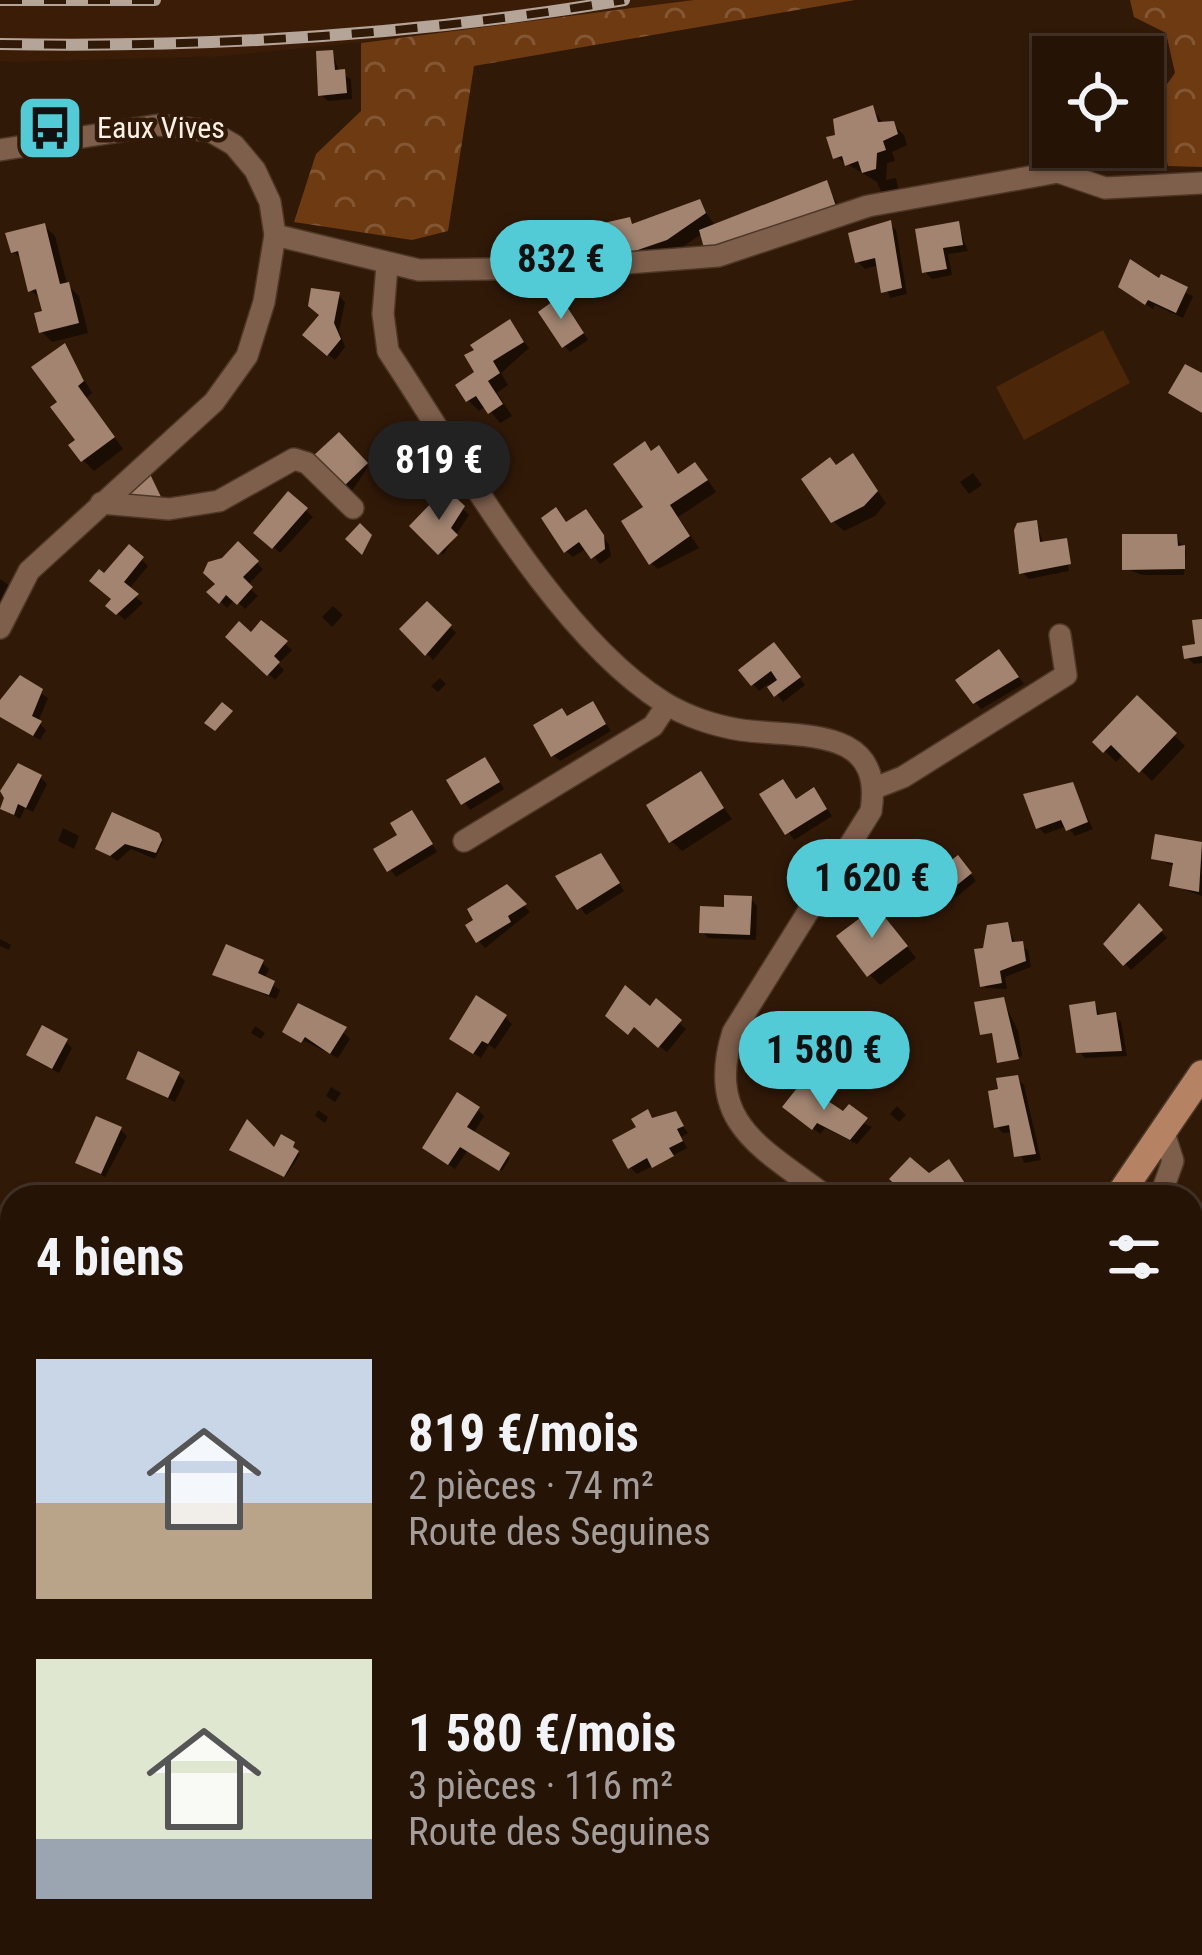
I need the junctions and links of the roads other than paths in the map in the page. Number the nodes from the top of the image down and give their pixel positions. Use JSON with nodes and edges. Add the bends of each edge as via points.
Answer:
{"nodes":[{"id":1,"x":0,"y":150,"type":"edge"},
{"id":2,"x":1202,"y":183,"type":"edge"},
{"id":3,"x":275,"y":236,"type":"junction"},
{"id":4,"x":387,"y":266,"type":"junction"},
{"id":5,"x":101,"y":503,"type":"junction"},
{"id":6,"x":352,"y":508,"type":"dead end"},
{"id":7,"x":0,"y":628,"type":"edge"},
{"id":8,"x":1060,"y":635,"type":"dead end"},
{"id":9,"x":667,"y":705,"type":"junction"},
{"id":10,"x":874,"y":788,"type":"junction"},
{"id":11,"x":464,"y":841,"type":"dead end"},
{"id":12,"x":1202,"y":1074,"type":"edge"},
{"id":13,"x":1163,"y":1130,"type":"junction"},
{"id":14,"x":810,"y":1185,"type":"edge"},
{"id":15,"x":1126,"y":1185,"type":"edge"},
{"id":16,"x":1164,"y":1185,"type":"edge"}],
"edges":[{"from":1,"to":3,"type":"street","via":[[159,124],[210,131],[255,170]]},
{"from":2,"to":4,"type":"street","via":[[1105,188],[1058,172],[868,206],[718,256],[562,268]]},
{"from":3,"to":4,"type":"street","via":[[364,253]]},
{"from":3,"to":5,"type":"street","via":[[247,356],[214,403]]},
{"from":4,"to":9,"type":"street","via":[[388,351],[545,584],[610,662]]},
{"from":5,"to":6,"type":"street","via":[[169,509],[220,501],[294,459]]},
{"from":5,"to":7,"type":"street","via":[[29,571]]},
{"from":8,"to":10,"type":"street","via":[[1066,675]]},
{"from":9,"to":10,"type":"street","via":[[736,729],[837,739],[856,753]]},
{"from":9,"to":11,"type":"street","via":[[653,726]]},
{"from":10,"to":14,"type":"street","via":[[871,811],[836,874],[733,1032],[724,1071],[725,1096],[742,1132]]},
{"from":12,"to":13,"type":"main road"},
{"from":13,"to":15,"type":"main road"},
{"from":13,"to":16,"type":"street","via":[[1173,1161]]}]}
